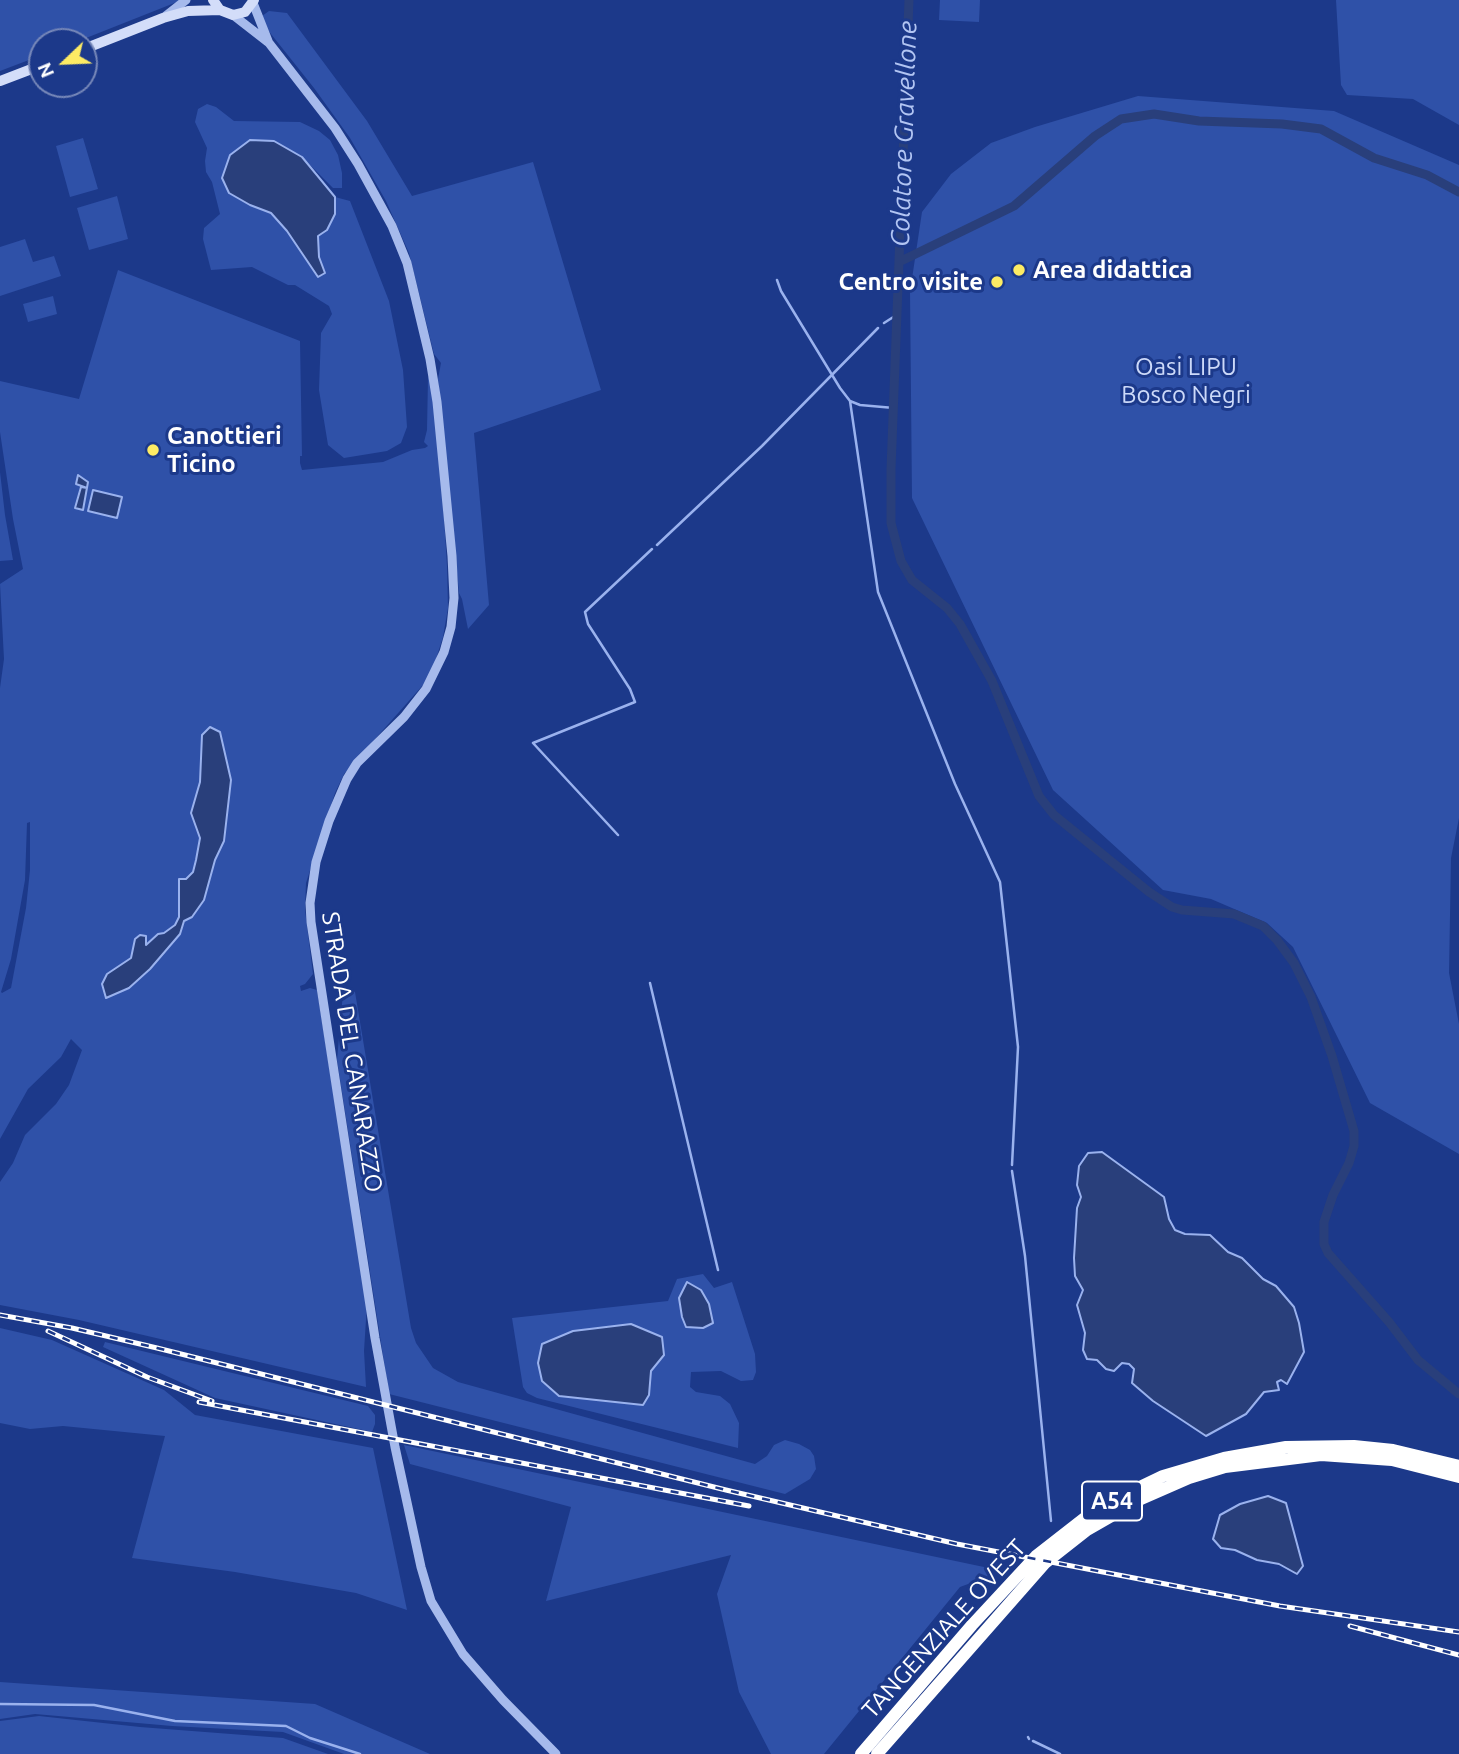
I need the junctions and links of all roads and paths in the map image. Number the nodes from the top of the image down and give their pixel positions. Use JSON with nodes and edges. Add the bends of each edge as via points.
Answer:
{"nodes":[{"id":1,"x":202,"y":0,"type":"edge"},
{"id":2,"x":253,"y":1,"type":"edge"},
{"id":3,"x":217,"y":5,"type":"edge"},
{"id":4,"x":187,"y":6,"type":"edge"},
{"id":5,"x":233,"y":15,"type":"junction"},
{"id":6,"x":269,"y":43,"type":"junction"},
{"id":7,"x":98,"y":44,"type":"edge"},
{"id":8,"x":28,"y":70,"type":"edge"},
{"id":9,"x":0,"y":81,"type":"edge"},
{"id":10,"x":1459,"y":1466,"type":"edge"},
{"id":11,"x":1459,"y":1477,"type":"edge"},
{"id":12,"x":556,"y":1754,"type":"edge"},
{"id":13,"x":861,"y":1754,"type":"edge"},
{"id":14,"x":877,"y":1754,"type":"edge"}],
"edges":[{"from":1,"to":4,"type":"main road"},
{"from":2,"to":5,"type":"main road","via":[[244,12]]},
{"from":2,"to":6,"type":"street","name":"STRADA DEL CANARAZZO"},
{"from":3,"to":4,"type":"main road"},
{"from":3,"to":5,"type":"main road"},
{"from":4,"to":7,"type":"main road"},
{"from":5,"to":6,"type":"street","name":"STRADA DEL CANARAZZO"},
{"from":6,"to":12,"type":"street","name":"STRADA DEL CANARAZZO","via":[[358,163],[407,262],[437,402],[452,556],[454,598],[444,653],[426,689],[404,718],[357,763],[347,779],[316,862],[310,903],[386,1395],[431,1601],[463,1654]]},
{"from":8,"to":9,"type":"main road"},
{"from":10,"to":13,"type":"highway","name":"TANGENZIALE OVEST","number":"A54","via":[[1393,1450],[1296,1447],[1224,1458],[1138,1488],[1086,1517],[1036,1556]]},
{"from":11,"to":14,"type":"highway","name":"TANGENZIALE OVEST","number":"A54","via":[[1392,1460],[1321,1455],[1225,1467],[1141,1499],[1087,1530],[1045,1563]]}]}
